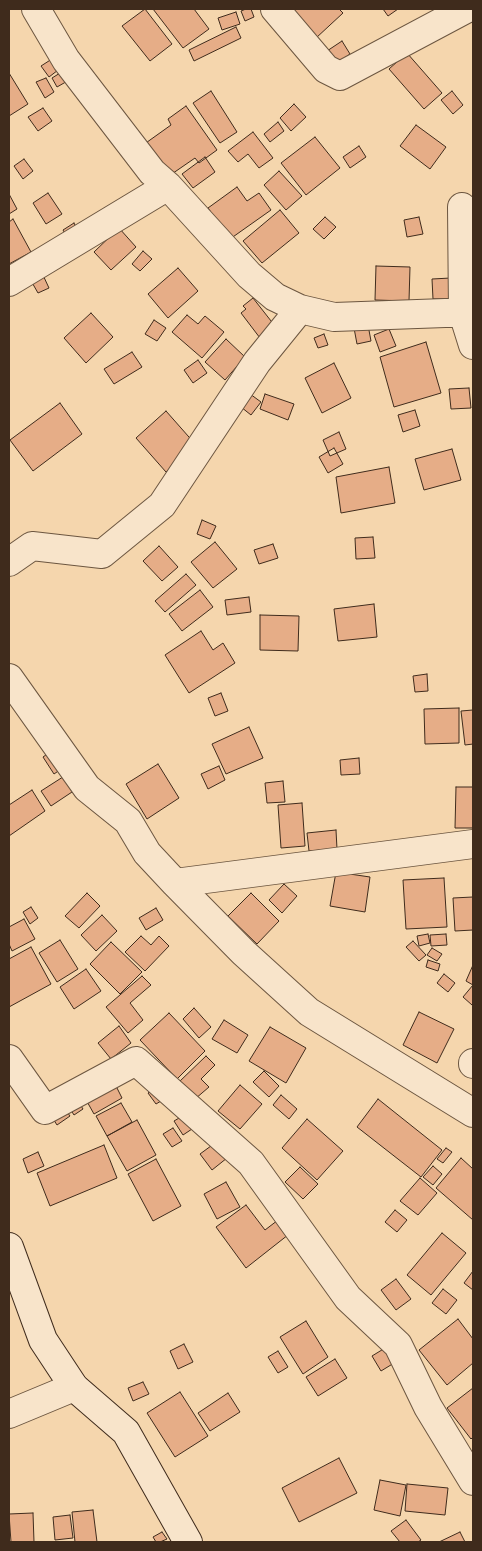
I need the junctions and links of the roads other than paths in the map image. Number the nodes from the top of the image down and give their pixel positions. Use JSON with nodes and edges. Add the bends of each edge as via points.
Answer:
{"nodes":[{"id":1,"x":36,"y":9,"type":"edge"},
{"id":2,"x":275,"y":9,"type":"edge"},
{"id":3,"x":466,"y":9,"type":"edge"},
{"id":4,"x":168,"y":186,"type":"junction"},
{"id":5,"x":462,"y":207,"type":"dead end"},
{"id":6,"x":9,"y":282,"type":"edge"},
{"id":7,"x":300,"y":309,"type":"junction"},
{"id":8,"x":468,"y":313,"type":"edge"},
{"id":9,"x":473,"y":345,"type":"edge"},
{"id":10,"x":9,"y":562,"type":"edge"},
{"id":11,"x":9,"y":678,"type":"edge"},
{"id":12,"x":473,"y":844,"type":"edge"},
{"id":13,"x":175,"y":883,"type":"junction"},
{"id":14,"x":9,"y":1058,"type":"edge"},
{"id":15,"x":473,"y":1113,"type":"edge"},
{"id":16,"x":9,"y":1247,"type":"edge"},
{"id":17,"x":74,"y":1387,"type":"junction"},
{"id":18,"x":9,"y":1414,"type":"edge"},
{"id":19,"x":473,"y":1481,"type":"edge"},
{"id":20,"x":188,"y":1542,"type":"edge"}],
"edges":[{"from":1,"to":4,"type":"street","via":[[66,60],[152,172]]},
{"from":2,"to":3,"type":"street","via":[[326,69],[340,76]]},
{"from":4,"to":6,"type":"street"},
{"from":4,"to":7,"type":"street","via":[[249,275],[275,297]]},
{"from":5,"to":8,"type":"street"},
{"from":7,"to":8,"type":"street","via":[[334,317]]},
{"from":7,"to":10,"type":"street","via":[[257,362],[162,504],[102,554],[32,546]]},
{"from":8,"to":9,"type":"street"},
{"from":11,"to":13,"type":"street","via":[[87,788],[128,821],[147,853]]},
{"from":12,"to":13,"type":"street"},
{"from":13,"to":15,"type":"street","via":[[244,953],[309,1012]]},
{"from":14,"to":19,"type":"street","via":[[44,1110],[136,1061],[251,1164],[348,1298],[398,1345],[428,1407]]},
{"from":16,"to":17,"type":"street","via":[[43,1340]]},
{"from":17,"to":18,"type":"street"},
{"from":17,"to":20,"type":"street","via":[[126,1432]]}]}
